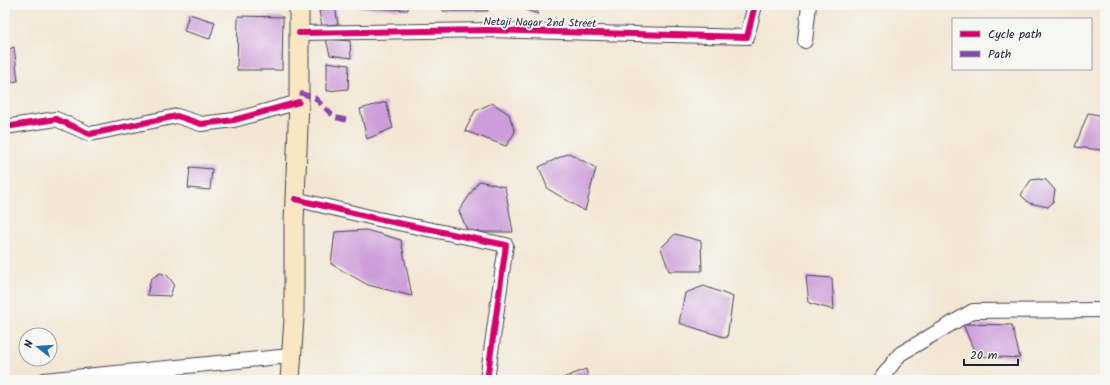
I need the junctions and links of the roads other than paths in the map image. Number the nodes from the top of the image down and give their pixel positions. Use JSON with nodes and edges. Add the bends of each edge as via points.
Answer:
{"nodes":[{"id":1,"x":299,"y":5,"type":"edge"},
{"id":2,"x":755,"y":5,"type":"edge"},
{"id":3,"x":809,"y":5,"type":"edge"},
{"id":4,"x":299,"y":33,"type":"junction"},
{"id":5,"x":805,"y":41,"type":"dead end"},
{"id":6,"x":299,"y":102,"type":"junction"},
{"id":7,"x":5,"y":127,"type":"edge"},
{"id":8,"x":295,"y":199,"type":"junction"},
{"id":9,"x":1105,"y":310,"type":"edge"},
{"id":10,"x":290,"y":356,"type":"junction"},
{"id":11,"x":44,"y":380,"type":"edge"},
{"id":12,"x":290,"y":380,"type":"edge"},
{"id":13,"x":487,"y":380,"type":"edge"},
{"id":14,"x":880,"y":380,"type":"edge"}],
"edges":[{"from":1,"to":4,"type":"main road"},
{"from":2,"to":4,"type":"street","name":"Netaji Nagar 2nd Street","via":[[747,37],[489,30]]},
{"from":3,"to":5,"type":"street"},
{"from":4,"to":6,"type":"main road"},
{"from":6,"to":7,"type":"street","via":[[234,120],[201,124],[177,116],[90,134],[56,119]]},
{"from":6,"to":8,"type":"main road"},
{"from":8,"to":10,"type":"main road","via":[[294,318]]},
{"from":8,"to":13,"type":"street","via":[[506,245]]},
{"from":9,"to":14,"type":"street","via":[[973,311],[900,354]]},
{"from":10,"to":11,"type":"street"},
{"from":10,"to":12,"type":"main road"}]}
